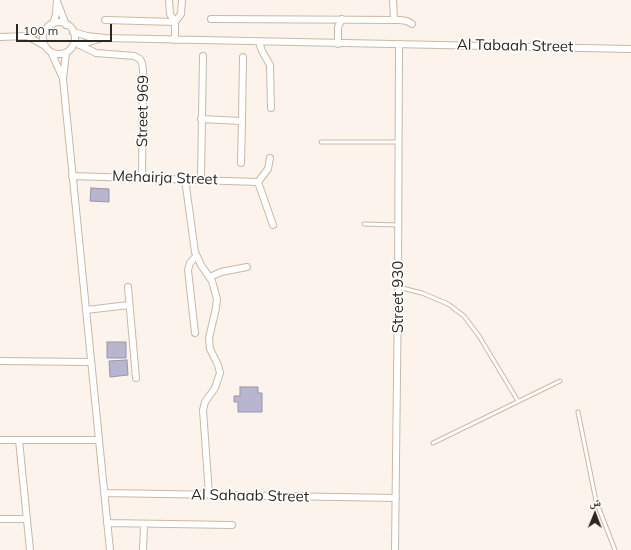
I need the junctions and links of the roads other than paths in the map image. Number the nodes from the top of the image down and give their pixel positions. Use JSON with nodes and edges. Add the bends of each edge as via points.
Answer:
{"nodes":[{"id":1,"x":169,"y":0,"type":"edge"},
{"id":2,"x":182,"y":0,"type":"edge"},
{"id":3,"x":393,"y":0,"type":"edge"},
{"id":4,"x":57,"y":2,"type":"edge"},
{"id":5,"x":211,"y":19,"type":"dead end"},
{"id":6,"x":342,"y":19,"type":"junction"},
{"id":7,"x":105,"y":20,"type":"dead end"},
{"id":8,"x":394,"y":20,"type":"junction"},
{"id":9,"x":175,"y":22,"type":"junction"},
{"id":10,"x":53,"y":24,"type":"junction"},
{"id":11,"x":412,"y":24,"type":"dead end"},
{"id":12,"x":66,"y":25,"type":"junction"},
{"id":13,"x":46,"y":29,"type":"junction"},
{"id":14,"x":73,"y":32,"type":"junction"},
{"id":15,"x":27,"y":36,"type":"junction"},
{"id":16,"x":0,"y":37,"type":"edge"},
{"id":17,"x":105,"y":38,"type":"junction"},
{"id":18,"x":174,"y":40,"type":"junction"},
{"id":19,"x":259,"y":42,"type":"junction"},
{"id":20,"x":338,"y":44,"type":"junction"},
{"id":21,"x":399,"y":44,"type":"junction"},
{"id":22,"x":80,"y":45,"type":"junction"},
{"id":23,"x":45,"y":46,"type":"junction"},
{"id":24,"x":71,"y":48,"type":"junction"},
{"id":25,"x":631,"y":49,"type":"edge"},
{"id":26,"x":51,"y":52,"type":"junction"},
{"id":27,"x":66,"y":52,"type":"junction"},
{"id":28,"x":203,"y":56,"type":"dead end"},
{"id":29,"x":243,"y":57,"type":"dead end"},
{"id":30,"x":63,"y":79,"type":"junction"},
{"id":31,"x":271,"y":108,"type":"dead end"},
{"id":32,"x":201,"y":119,"type":"junction"},
{"id":33,"x":242,"y":121,"type":"junction"},
{"id":34,"x":321,"y":142,"type":"dead end"},
{"id":35,"x":399,"y":142,"type":"junction"},
{"id":36,"x":270,"y":158,"type":"dead end"},
{"id":37,"x":241,"y":163,"type":"dead end"},
{"id":38,"x":72,"y":176,"type":"junction"},
{"id":39,"x":142,"y":178,"type":"junction"},
{"id":40,"x":185,"y":179,"type":"junction"},
{"id":41,"x":201,"y":179,"type":"junction"},
{"id":42,"x":258,"y":182,"type":"junction"},
{"id":43,"x":364,"y":224,"type":"dead end"},
{"id":44,"x":273,"y":225,"type":"dead end"},
{"id":45,"x":398,"y":225,"type":"junction"},
{"id":46,"x":196,"y":256,"type":"junction"},
{"id":47,"x":247,"y":267,"type":"dead end"},
{"id":48,"x":210,"y":277,"type":"junction"},
{"id":49,"x":128,"y":287,"type":"dead end"},
{"id":50,"x":398,"y":287,"type":"junction"},
{"id":51,"x":129,"y":305,"type":"junction"},
{"id":52,"x":86,"y":310,"type":"junction"},
{"id":53,"x":195,"y":333,"type":"dead end"},
{"id":54,"x":0,"y":361,"type":"edge"},
{"id":55,"x":91,"y":362,"type":"junction"},
{"id":56,"x":136,"y":378,"type":"dead end"},
{"id":57,"x":560,"y":381,"type":"dead end"},
{"id":58,"x":518,"y":401,"type":"junction"},
{"id":59,"x":578,"y":412,"type":"dead end"},
{"id":60,"x":0,"y":440,"type":"edge"},
{"id":61,"x":19,"y":440,"type":"junction"},
{"id":62,"x":99,"y":440,"type":"junction"},
{"id":63,"x":433,"y":443,"type":"dead end"},
{"id":64,"x":104,"y":493,"type":"junction"},
{"id":65,"x":209,"y":495,"type":"junction"},
{"id":66,"x":396,"y":498,"type":"junction"},
{"id":67,"x":0,"y":518,"type":"edge"},
{"id":68,"x":27,"y":519,"type":"junction"},
{"id":69,"x":107,"y":523,"type":"junction"},
{"id":70,"x":144,"y":524,"type":"junction"},
{"id":71,"x":232,"y":525,"type":"dead end"},
{"id":72,"x":30,"y":550,"type":"edge"},
{"id":73,"x":110,"y":550,"type":"edge"},
{"id":74,"x":143,"y":550,"type":"edge"},
{"id":75,"x":395,"y":550,"type":"edge"},
{"id":76,"x":615,"y":550,"type":"edge"}],
"edges":[{"from":1,"to":9,"type":"street","via":[[170,14]]},
{"from":2,"to":9,"type":"street","via":[[181,14]]},
{"from":3,"to":8,"type":"street"},
{"from":4,"to":10,"type":"street"},
{"from":4,"to":12,"type":"street"},
{"from":5,"to":6,"type":"street"},
{"from":6,"to":8,"type":"street"},
{"from":6,"to":20,"type":"street","via":[[338,27]]},
{"from":7,"to":9,"type":"street"},
{"from":8,"to":11,"type":"street","via":[[404,20]]},
{"from":9,"to":18,"type":"street"},
{"from":10,"to":12,"type":"street"},
{"from":10,"to":13,"type":"street"},
{"from":12,"to":14,"type":"street"},
{"from":13,"to":15,"type":"street"},
{"from":13,"to":23,"type":"street","via":[[43,37]]},
{"from":14,"to":17,"type":"street"},
{"from":14,"to":24,"type":"street","via":[[75,40]]},
{"from":15,"to":16,"type":"street"},
{"from":15,"to":23,"type":"street"},
{"from":17,"to":18,"type":"street","name":"Al Tabaah Street"},
{"from":17,"to":22,"type":"street"},
{"from":18,"to":19,"type":"street","name":"Al Tabaah Street"},
{"from":19,"to":20,"type":"street","name":"Al Tabaah Street"},
{"from":19,"to":31,"type":"street","via":[[270,65]]},
{"from":20,"to":21,"type":"street","name":"Al Tabaah Street"},
{"from":21,"to":25,"type":"street","name":"Al Tabaah Street"},
{"from":21,"to":35,"type":"street","name":"Street 930"},
{"from":22,"to":24,"type":"street"},
{"from":22,"to":39,"type":"street","name":"Street 969","via":[[94,52],[134,56],[142,62]]},
{"from":23,"to":26,"type":"street"},
{"from":24,"to":27,"type":"street"},
{"from":26,"to":27,"type":"street"},
{"from":26,"to":30,"type":"street"},
{"from":27,"to":30,"type":"street"},
{"from":28,"to":32,"type":"street"},
{"from":29,"to":33,"type":"street"},
{"from":30,"to":38,"type":"street"},
{"from":32,"to":33,"type":"street"},
{"from":32,"to":41,"type":"street"},
{"from":33,"to":37,"type":"street"},
{"from":34,"to":35,"type":"lane"},
{"from":35,"to":45,"type":"street","name":"Street 930"},
{"from":36,"to":42,"type":"street","via":[[268,169]]},
{"from":38,"to":39,"type":"street","name":"Mehairja Street"},
{"from":38,"to":52,"type":"street"},
{"from":39,"to":40,"type":"street","name":"Mehairja Street"},
{"from":40,"to":41,"type":"street","name":"Mehairja Street"},
{"from":40,"to":46,"type":"street"},
{"from":41,"to":42,"type":"street","name":"Mehairja Street"},
{"from":42,"to":44,"type":"street"},
{"from":43,"to":45,"type":"lane"},
{"from":45,"to":50,"type":"street","name":"Street 930"},
{"from":46,"to":48,"type":"street"},
{"from":46,"to":53,"type":"street","via":[[188,270]]},
{"from":47,"to":48,"type":"street"},
{"from":48,"to":65,"type":"street","via":[[217,304],[209,343],[220,373],[203,410]]},
{"from":49,"to":51,"type":"street"},
{"from":50,"to":58,"type":"lane","via":[[422,293],[448,304],[464,316]]},
{"from":50,"to":66,"type":"street","name":"Street 930"},
{"from":51,"to":52,"type":"street"},
{"from":51,"to":56,"type":"street"},
{"from":52,"to":55,"type":"street"},
{"from":54,"to":55,"type":"street"},
{"from":55,"to":62,"type":"street"},
{"from":57,"to":58,"type":"lane"},
{"from":58,"to":63,"type":"lane"},
{"from":59,"to":76,"type":"lane","via":[[596,501]]},
{"from":60,"to":61,"type":"street"},
{"from":61,"to":62,"type":"street"},
{"from":61,"to":68,"type":"street"},
{"from":62,"to":64,"type":"street"},
{"from":64,"to":65,"type":"street","name":"Al Sahaab Street"},
{"from":64,"to":69,"type":"street"},
{"from":65,"to":66,"type":"street","name":"Al Sahaab Street"},
{"from":66,"to":75,"type":"street","name":"Street 930"},
{"from":67,"to":68,"type":"street"},
{"from":68,"to":72,"type":"street"},
{"from":69,"to":70,"type":"street"},
{"from":69,"to":73,"type":"street"},
{"from":70,"to":71,"type":"street"},
{"from":70,"to":74,"type":"street"}]}
